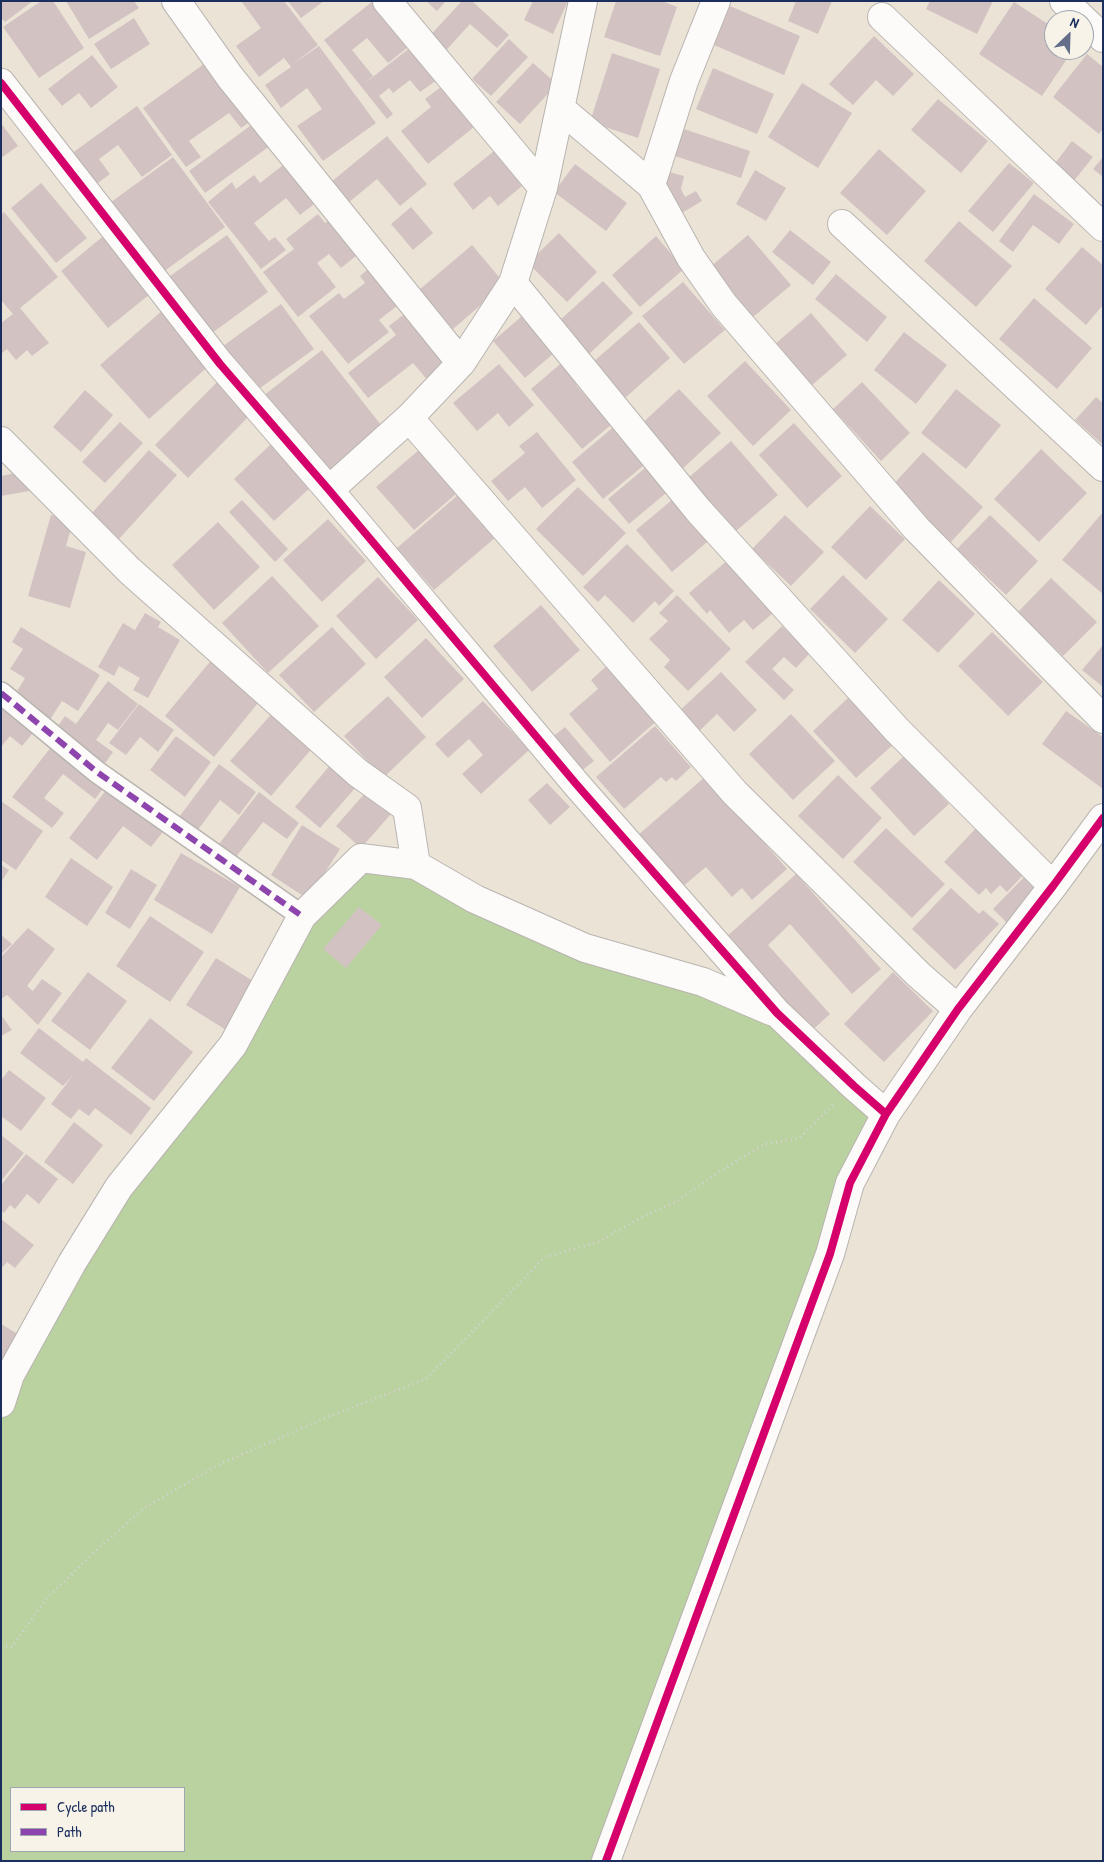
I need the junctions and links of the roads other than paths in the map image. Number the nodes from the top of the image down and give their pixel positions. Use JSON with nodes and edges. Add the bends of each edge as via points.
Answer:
{"nodes":[{"id":1,"x":176,"y":1,"type":"edge"},
{"id":2,"x":387,"y":1,"type":"edge"},
{"id":3,"x":583,"y":1,"type":"edge"},
{"id":4,"x":716,"y":1,"type":"edge"},
{"id":5,"x":1064,"y":1,"type":"edge"},
{"id":6,"x":882,"y":17,"type":"dead end"},
{"id":7,"x":1103,"y":38,"type":"edge"},
{"id":8,"x":1,"y":83,"type":"edge"},
{"id":9,"x":561,"y":109,"type":"junction"},
{"id":10,"x":651,"y":185,"type":"junction"},
{"id":11,"x":544,"y":188,"type":"junction"},
{"id":12,"x":842,"y":224,"type":"dead end"},
{"id":13,"x":1103,"y":227,"type":"edge"},
{"id":14,"x":513,"y":283,"type":"junction"},
{"id":15,"x":461,"y":363,"type":"junction"},
{"id":16,"x":409,"y":418,"type":"junction"},
{"id":17,"x":1,"y":441,"type":"edge"},
{"id":18,"x":1103,"y":468,"type":"edge"},
{"id":19,"x":329,"y":490,"type":"junction"},
{"id":20,"x":1,"y":693,"type":"edge"},
{"id":21,"x":1103,"y":719,"type":"edge"},
{"id":22,"x":1103,"y":818,"type":"edge"},
{"id":23,"x":416,"y":865,"type":"junction"},
{"id":24,"x":1053,"y":886,"type":"junction"},
{"id":25,"x":302,"y":916,"type":"junction"},
{"id":26,"x":958,"y":1009,"type":"junction"},
{"id":27,"x":777,"y":1013,"type":"junction"},
{"id":28,"x":886,"y":1114,"type":"junction"},
{"id":29,"x":1,"y":1403,"type":"edge"},
{"id":30,"x":606,"y":1861,"type":"edge"}],
"edges":[{"from":1,"to":15,"type":"street","via":[[230,77]]},
{"from":2,"to":11,"type":"street"},
{"from":3,"to":9,"type":"street"},
{"from":4,"to":10,"type":"street","via":[[684,80]]},
{"from":5,"to":7,"type":"street"},
{"from":6,"to":13,"type":"street"},
{"from":8,"to":19,"type":"street","via":[[220,364]]},
{"from":9,"to":10,"type":"street"},
{"from":9,"to":11,"type":"street"},
{"from":10,"to":21,"type":"street","via":[[691,258],[724,305],[916,528]]},
{"from":11,"to":14,"type":"street"},
{"from":12,"to":18,"type":"street"},
{"from":14,"to":15,"type":"street"},
{"from":14,"to":24,"type":"street","via":[[698,510],[897,730]]},
{"from":15,"to":16,"type":"street"},
{"from":16,"to":19,"type":"street"},
{"from":16,"to":26,"type":"street","via":[[735,793]]},
{"from":17,"to":23,"type":"street","via":[[130,571],[358,773],[407,808]]},
{"from":19,"to":27,"type":"street","via":[[576,785]]},
{"from":20,"to":25,"type":"street","via":[[97,772]]},
{"from":22,"to":24,"type":"street"},
{"from":23,"to":25,"type":"street","via":[[361,858]]},
{"from":23,"to":27,"type":"street","via":[[475,899],[585,948],[703,982]]},
{"from":24,"to":26,"type":"street"},
{"from":25,"to":29,"type":"street","via":[[233,1045],[114,1195],[10,1374]]},
{"from":26,"to":28,"type":"street"},
{"from":27,"to":28,"type":"street"},
{"from":28,"to":30,"type":"street","via":[[850,1183],[830,1254]]}]}
